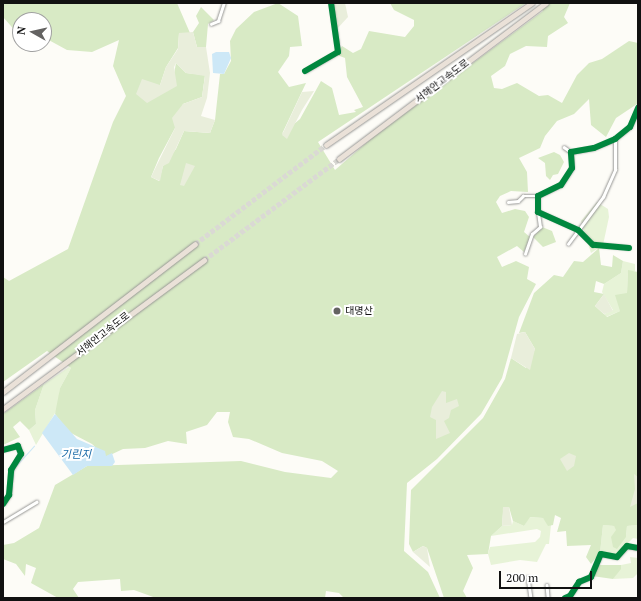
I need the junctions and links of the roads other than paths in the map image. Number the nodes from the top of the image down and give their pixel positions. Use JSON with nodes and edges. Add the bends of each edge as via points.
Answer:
{"nodes":[{"id":1,"x":224,"y":3,"type":"edge"},
{"id":2,"x":331,"y":3,"type":"edge"},
{"id":3,"x":532,"y":3,"type":"edge"},
{"id":4,"x":546,"y":3,"type":"edge"},
{"id":5,"x":211,"y":24,"type":"dead end"},
{"id":6,"x":305,"y":71,"type":"dead end"},
{"id":7,"x":638,"y":108,"type":"edge"},
{"id":8,"x":615,"y":139,"type":"junction"},
{"id":9,"x":326,"y":145,"type":"tunnel mouth"},
{"id":10,"x":564,"y":146,"type":"dead end"},
{"id":11,"x":571,"y":152,"type":"junction"},
{"id":12,"x":339,"y":159,"type":"tunnel mouth"},
{"id":13,"x":538,"y":196,"type":"junction"},
{"id":14,"x":508,"y":202,"type":"dead end"},
{"id":15,"x":538,"y":212,"type":"junction"},
{"id":16,"x":578,"y":230,"type":"junction"},
{"id":17,"x":195,"y":244,"type":"tunnel mouth"},
{"id":18,"x":568,"y":244,"type":"dead end"},
{"id":19,"x":630,"y":248,"type":"dead end"},
{"id":20,"x":525,"y":254,"type":"dead end"},
{"id":21,"x":204,"y":260,"type":"tunnel mouth"},
{"id":22,"x":3,"y":392,"type":"edge"},
{"id":23,"x":3,"y":409,"type":"edge"},
{"id":24,"x":4,"y":450,"type":"edge"},
{"id":25,"x":36,"y":502,"type":"dead end"},
{"id":26,"x":3,"y":504,"type":"edge"},
{"id":27,"x":3,"y":522,"type":"edge"},
{"id":28,"x":638,"y":548,"type":"edge"},
{"id":29,"x":528,"y":577,"type":"dead end"},
{"id":30,"x":547,"y":585,"type":"dead end"},
{"id":31,"x":531,"y":598,"type":"edge"},
{"id":32,"x":548,"y":598,"type":"edge"},
{"id":33,"x":565,"y":598,"type":"edge"}],
"edges":[{"from":1,"to":5,"type":"street","via":[[218,20]]},
{"from":2,"to":6,"type":"street","via":[[338,52]]},
{"from":3,"to":9,"type":"highway","name":"서해안고속도로"},
{"from":4,"to":12,"type":"highway","name":"서해안고속도로"},
{"from":7,"to":8,"type":"street","via":[[630,128]]},
{"from":8,"to":11,"type":"street","via":[[594,148]]},
{"from":8,"to":16,"type":"street","via":[[613,176],[604,197]]},
{"from":10,"to":11,"type":"street"},
{"from":11,"to":13,"type":"street","via":[[572,168],[561,185]]},
{"from":13,"to":14,"type":"street","via":[[523,196],[518,201]]},
{"from":13,"to":15,"type":"street"},
{"from":15,"to":16,"type":"street"},
{"from":15,"to":20,"type":"street","via":[[540,226],[532,234]]},
{"from":16,"to":18,"type":"street"},
{"from":16,"to":19,"type":"street","via":[[593,245]]},
{"from":17,"to":22,"type":"highway","name":"서해안고속도로"},
{"from":21,"to":23,"type":"highway","name":"서해안고속도로"},
{"from":24,"to":26,"type":"street","via":[[18,446],[22,454],[11,470],[9,494]]},
{"from":25,"to":27,"type":"street"},
{"from":28,"to":33,"type":"street","via":[[627,546],[617,557],[601,554],[591,577],[579,582],[570,596]]},
{"from":29,"to":31,"type":"street"},
{"from":30,"to":32,"type":"street"}]}
